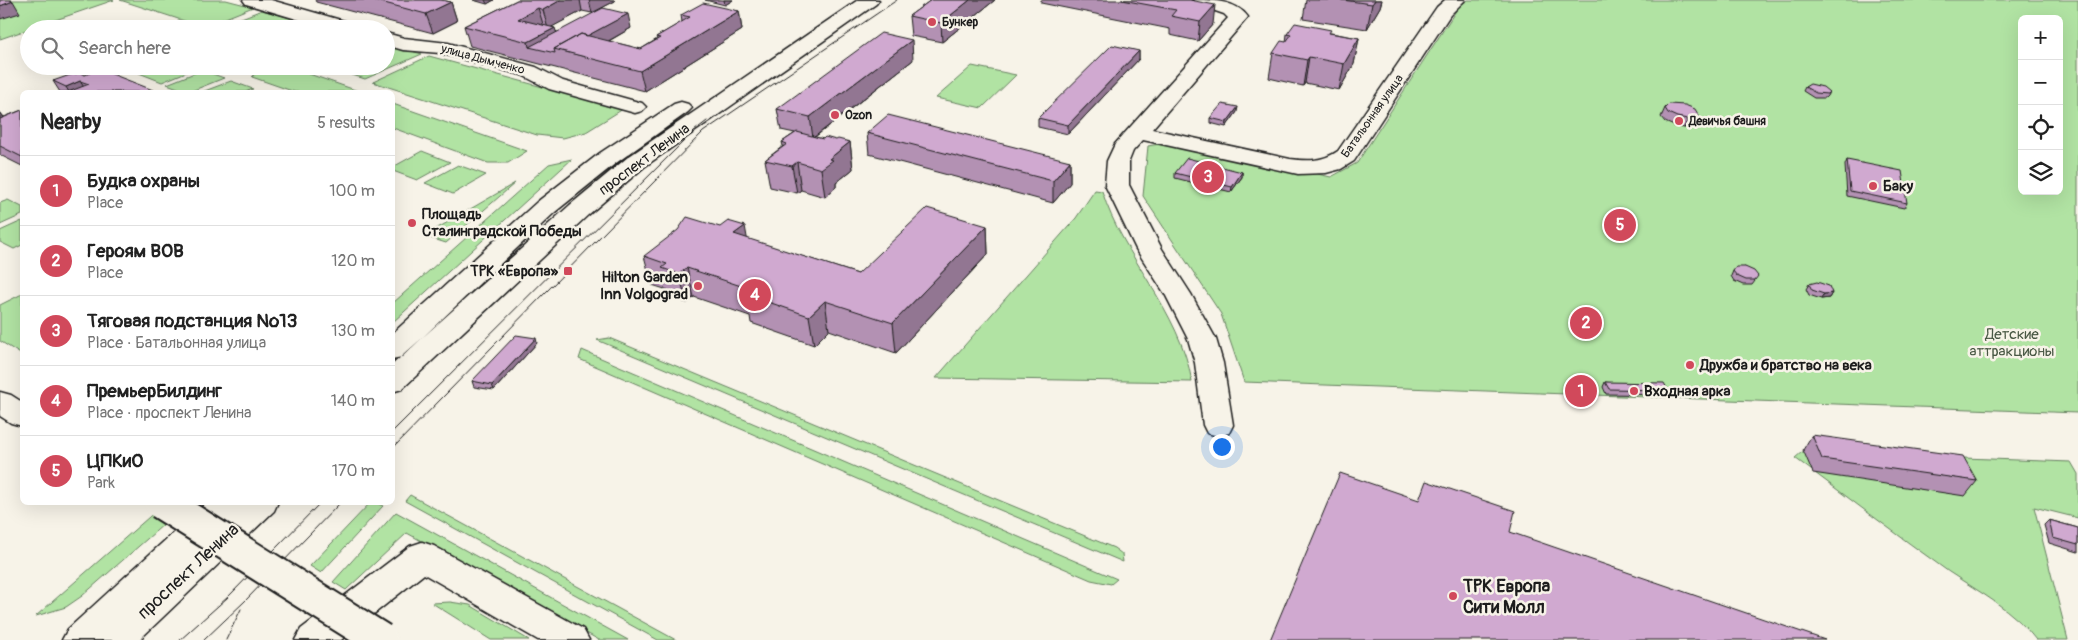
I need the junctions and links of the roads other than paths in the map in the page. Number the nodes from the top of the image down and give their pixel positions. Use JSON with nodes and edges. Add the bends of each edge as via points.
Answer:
{"nodes":[{"id":1,"x":252,"y":0,"type":"edge"},
{"id":2,"x":844,"y":0,"type":"edge"},
{"id":3,"x":870,"y":0,"type":"edge"},
{"id":4,"x":1456,"y":0,"type":"edge"},
{"id":5,"x":1204,"y":1,"type":"edge"},
{"id":6,"x":320,"y":20,"type":"edge"},
{"id":7,"x":395,"y":42,"type":"edge"},
{"id":8,"x":635,"y":107,"type":"dead end"},
{"id":9,"x":1136,"y":132,"type":"junction"},
{"id":10,"x":395,"y":347,"type":"edge"},
{"id":11,"x":395,"y":379,"type":"edge"},
{"id":12,"x":0,"y":402,"type":"edge"},
{"id":13,"x":20,"y":415,"type":"edge"},
{"id":14,"x":1218,"y":425,"type":"dead end"},
{"id":15,"x":166,"y":505,"type":"edge"},
{"id":16,"x":226,"y":505,"type":"edge"},
{"id":17,"x":259,"y":505,"type":"edge"},
{"id":18,"x":81,"y":640,"type":"edge"},
{"id":19,"x":114,"y":640,"type":"edge"},
{"id":20,"x":314,"y":640,"type":"edge"},
{"id":21,"x":381,"y":640,"type":"edge"},
{"id":22,"x":570,"y":640,"type":"edge"}],
"edges":[{"from":1,"to":6,"type":"main road"},
{"from":2,"to":10,"type":"main road","name":"проспект Ленина","via":[[608,158],[546,207]]},
{"from":3,"to":11,"type":"main road","name":"проспект Ленина","via":[[636,162],[579,210]]},
{"from":4,"to":9,"type":"main road","name":"Батальонная улица","via":[[1443,11],[1346,156],[1329,166],[1290,166]]},
{"from":5,"to":9,"type":"main road","via":[[1230,10],[1239,17]]},
{"from":7,"to":8,"type":"main road","name":"улица Дымченко","via":[[441,47],[529,71],[556,85]]},
{"from":9,"to":14,"type":"main road","via":[[1118,161],[1117,185],[1202,339]]},
{"from":12,"to":13,"type":"main road"},
{"from":15,"to":21,"type":"main road","bridge":true},
{"from":16,"to":18,"type":"main road","name":"проспект Ленина"},
{"from":17,"to":19,"type":"main road","name":"проспект Ленина"},
{"from":20,"to":22,"type":"main road","via":[[422,556]]}]}
